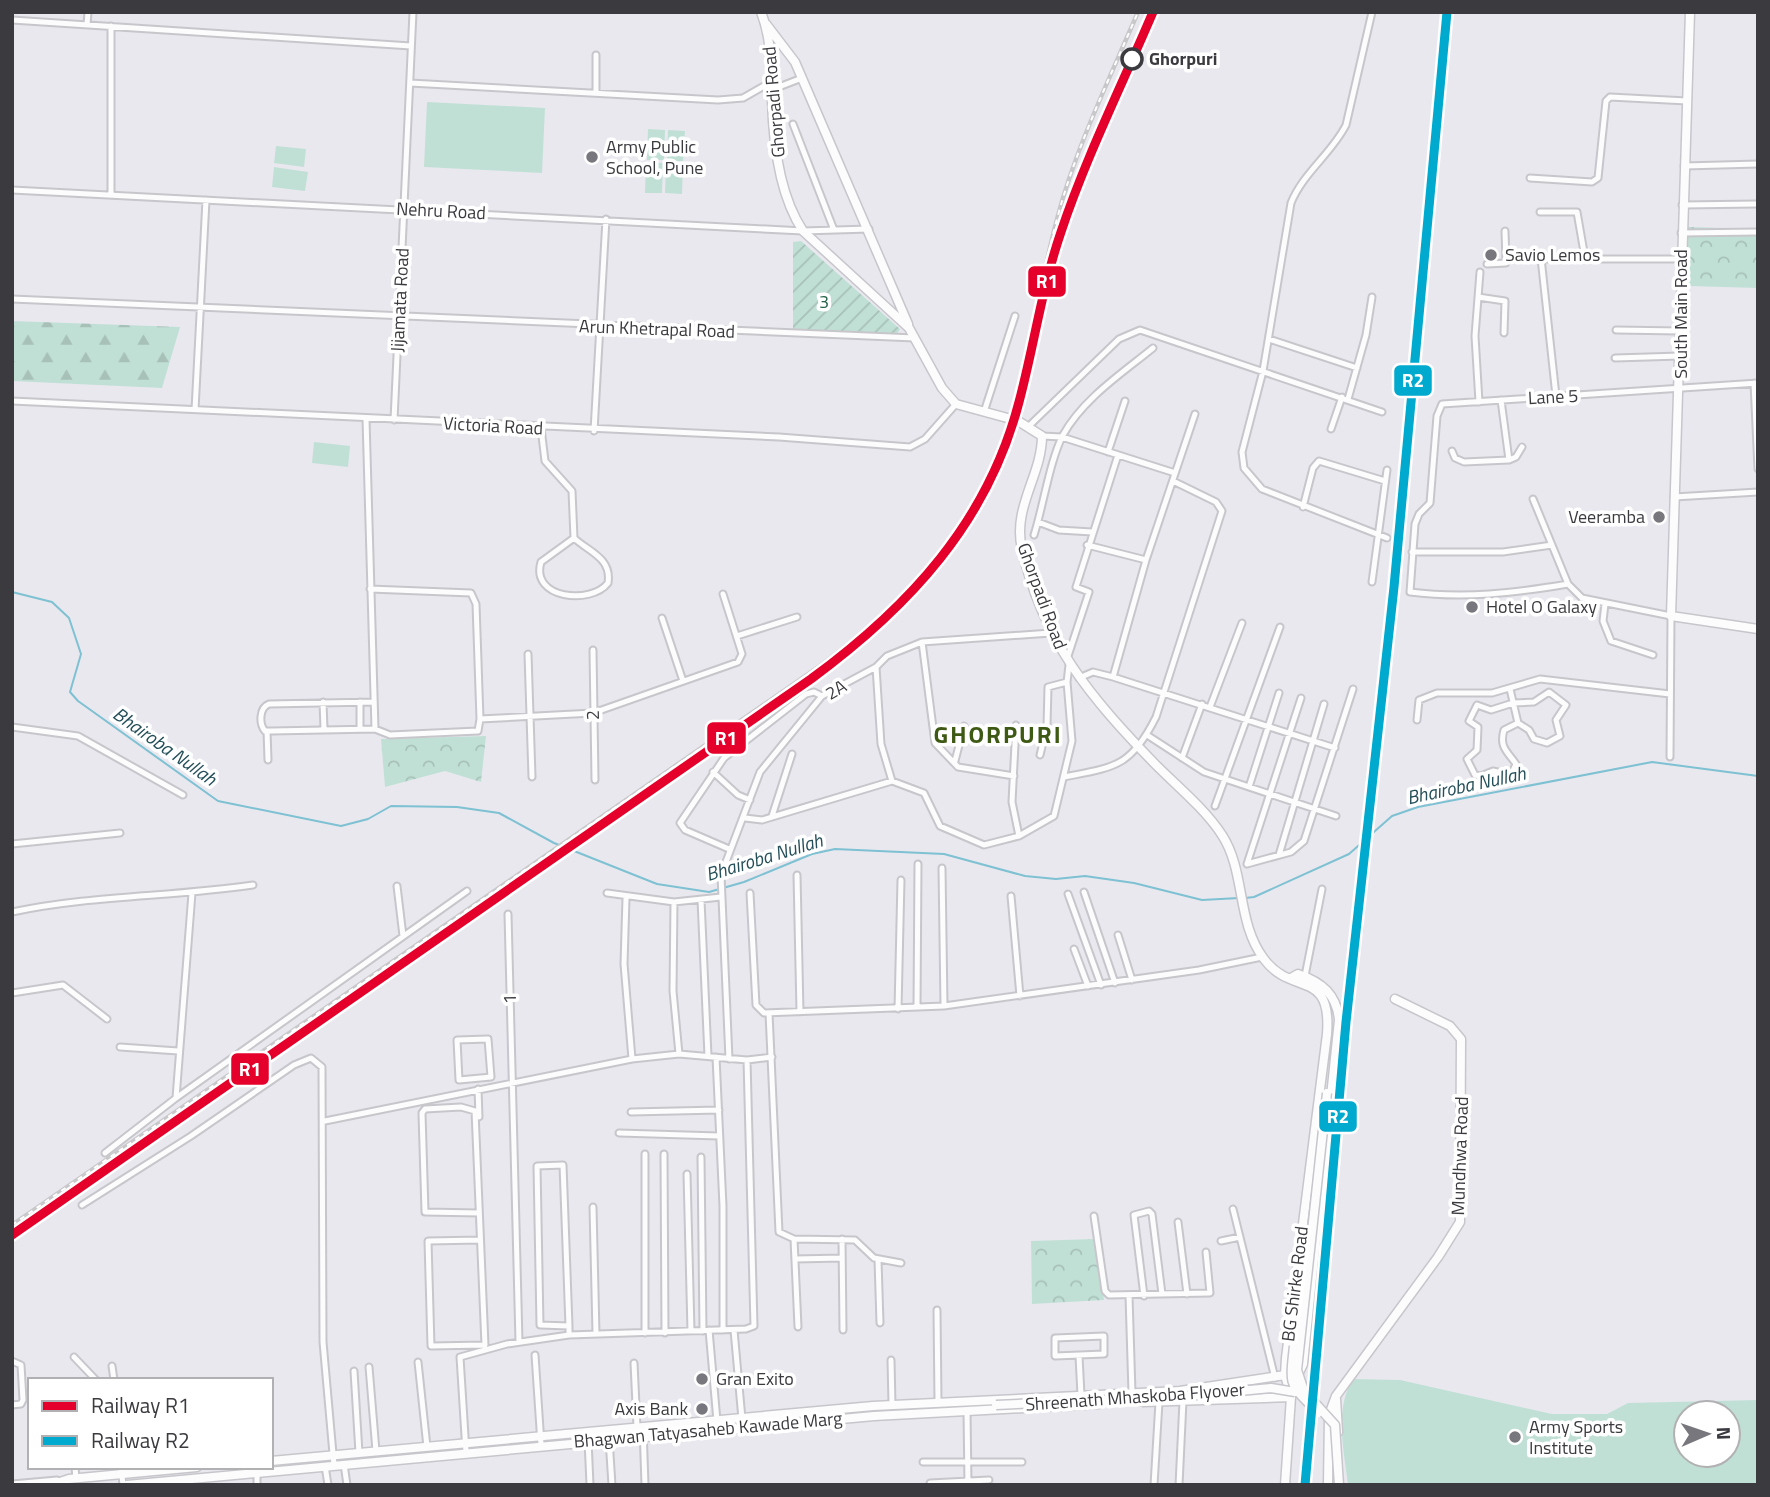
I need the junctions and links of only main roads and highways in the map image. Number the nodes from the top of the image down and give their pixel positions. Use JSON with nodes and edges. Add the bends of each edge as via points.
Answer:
{"nodes":[{"id":1,"x":761,"y":12,"type":"edge"},
{"id":2,"x":1690,"y":12,"type":"edge"},
{"id":3,"x":764,"y":21,"type":"junction"},
{"id":4,"x":909,"y":328,"type":"junction"},
{"id":5,"x":1758,"y":629,"type":"edge"},
{"id":6,"x":1291,"y":978,"type":"junction"},
{"id":7,"x":1329,"y":999,"type":"junction"},
{"id":8,"x":1395,"y":999,"type":"dead end"},
{"id":9,"x":1321,"y":1084,"type":"junction"},
{"id":10,"x":1333,"y":1085,"type":"junction"},
{"id":11,"x":1325,"y":1095,"type":"junction"},
{"id":12,"x":1285,"y":1375,"type":"junction"},
{"id":13,"x":1287,"y":1386,"type":"junction"},
{"id":14,"x":1293,"y":1394,"type":"junction"},
{"id":15,"x":1336,"y":1396,"type":"junction"},
{"id":16,"x":970,"y":1410,"type":"junction"},
{"id":17,"x":812,"y":1412,"type":"junction"},
{"id":18,"x":813,"y":1422,"type":"junction"},
{"id":19,"x":717,"y":1426,"type":"junction"},
{"id":20,"x":273,"y":1461,"type":"edge"},
{"id":21,"x":192,"y":1469,"type":"edge"},
{"id":22,"x":118,"y":1471,"type":"edge"},
{"id":23,"x":219,"y":1471,"type":"edge"},
{"id":24,"x":170,"y":1478,"type":"edge"},
{"id":25,"x":71,"y":1481,"type":"edge"},
{"id":26,"x":188,"y":1481,"type":"edge"},
{"id":27,"x":51,"y":1485,"type":"edge"},
{"id":28,"x":125,"y":1485,"type":"edge"},
{"id":29,"x":1285,"y":1485,"type":"edge"},
{"id":30,"x":1328,"y":1485,"type":"edge"},
{"id":31,"x":1338,"y":1485,"type":"edge"}],
"edges":[{"from":1,"to":3,"type":"main road","name":"Ghorpadi Road"},
{"from":2,"to":5,"type":"main road","name":"South Main Road","via":[[1671,616]]},
{"from":3,"to":4,"type":"main road","via":[[795,62]]},
{"from":3,"to":4,"type":"main road","name":"Ghorpadi Road","via":[[784,187],[793,217]]},
{"from":4,"to":6,"type":"main road","name":"Ghorpadi Road","via":[[956,404],[1029,426],[1042,436],[1021,513],[1020,539],[1051,633],[1079,678],[1221,834],[1234,860],[1245,917],[1262,957]]},
{"from":6,"to":7,"type":"main road"},
{"from":6,"to":7,"type":"main road","via":[[1298,974],[1322,985]]},
{"from":7,"to":9,"type":"main road"},
{"from":7,"to":10,"type":"main road","via":[[1339,1020]]},
{"from":8,"to":15,"type":"main road","name":"Mundhwa Road","via":[[1450,1026],[1461,1039],[1460,1222]]},
{"from":9,"to":11,"type":"main road"},
{"from":9,"to":12,"type":"main road","name":"BG Shirke Road"},
{"from":10,"to":11,"type":"main road"},
{"from":10,"to":13,"type":"main road","via":[[1303,1364],[1300,1376]]},
{"from":11,"to":14,"type":"main road","bridge":true,"via":[[1291,1371]]},
{"from":11,"to":31,"type":"main road","bridge":true,"via":[[1297,1370],[1304,1391],[1335,1425]]},
{"from":12,"to":13,"type":"main road","name":"BG Shirke Road"},
{"from":12,"to":17,"type":"main road","name":"Bhagwan Tatyasaheb Kawade Marg","via":[[1181,1391]]},
{"from":13,"to":14,"type":"main road","name":"BG Shirke Road"},
{"from":14,"to":16,"type":"main road","name":"Bhagwan Tatyasaheb Kawade Marg"},
{"from":14,"to":16,"type":"main road","name":"Shreenath Mhaskoba Flyover","bridge":true,"via":[[1271,1388]]},
{"from":14,"to":29,"type":"main road","name":"BG Shirke Road"},
{"from":14,"to":31,"type":"main road","bridge":true,"via":[[1333,1433]]},
{"from":15,"to":30,"type":"main road","name":"Mundhwa Road","via":[[1329,1415]]},
{"from":15,"to":31,"type":"main road"},
{"from":16,"to":18,"type":"main road","name":"Bhagwan Tatyasaheb Kawade Marg"},
{"from":17,"to":18,"type":"main road"},
{"from":17,"to":19,"type":"main road","name":"Bhagwan Tatyasaheb Kawade Marg"},
{"from":18,"to":19,"type":"main road","name":"Bhagwan Tatyasaheb Kawade Marg"},
{"from":19,"to":20,"type":"main road","name":"Bhagwan Tatyasaheb Kawade Marg","via":[[640,1427]]},
{"from":19,"to":23,"type":"main road","name":"Bhagwan Tatyasaheb Kawade Marg","via":[[644,1437],[325,1466]]},
{"from":21,"to":24,"type":"main road","name":"Bhagwan Tatyasaheb Kawade Marg"},
{"from":22,"to":24,"type":"main road","name":"Bhagwan Tatyasaheb Kawade Marg"},
{"from":22,"to":25,"type":"main road","name":"Bhagwan Tatyasaheb Kawade Marg"},
{"from":23,"to":26,"type":"main road","name":"Bhagwan Tatyasaheb Kawade Marg"},
{"from":24,"to":26,"type":"main road","name":"Bhagwan Tatyasaheb Kawade Marg"},
{"from":24,"to":28,"type":"main road","name":"Bhagwan Tatyasaheb Kawade Marg"},
{"from":25,"to":27,"type":"main road","name":"Bhagwan Tatyasaheb Kawade Marg"}]}
